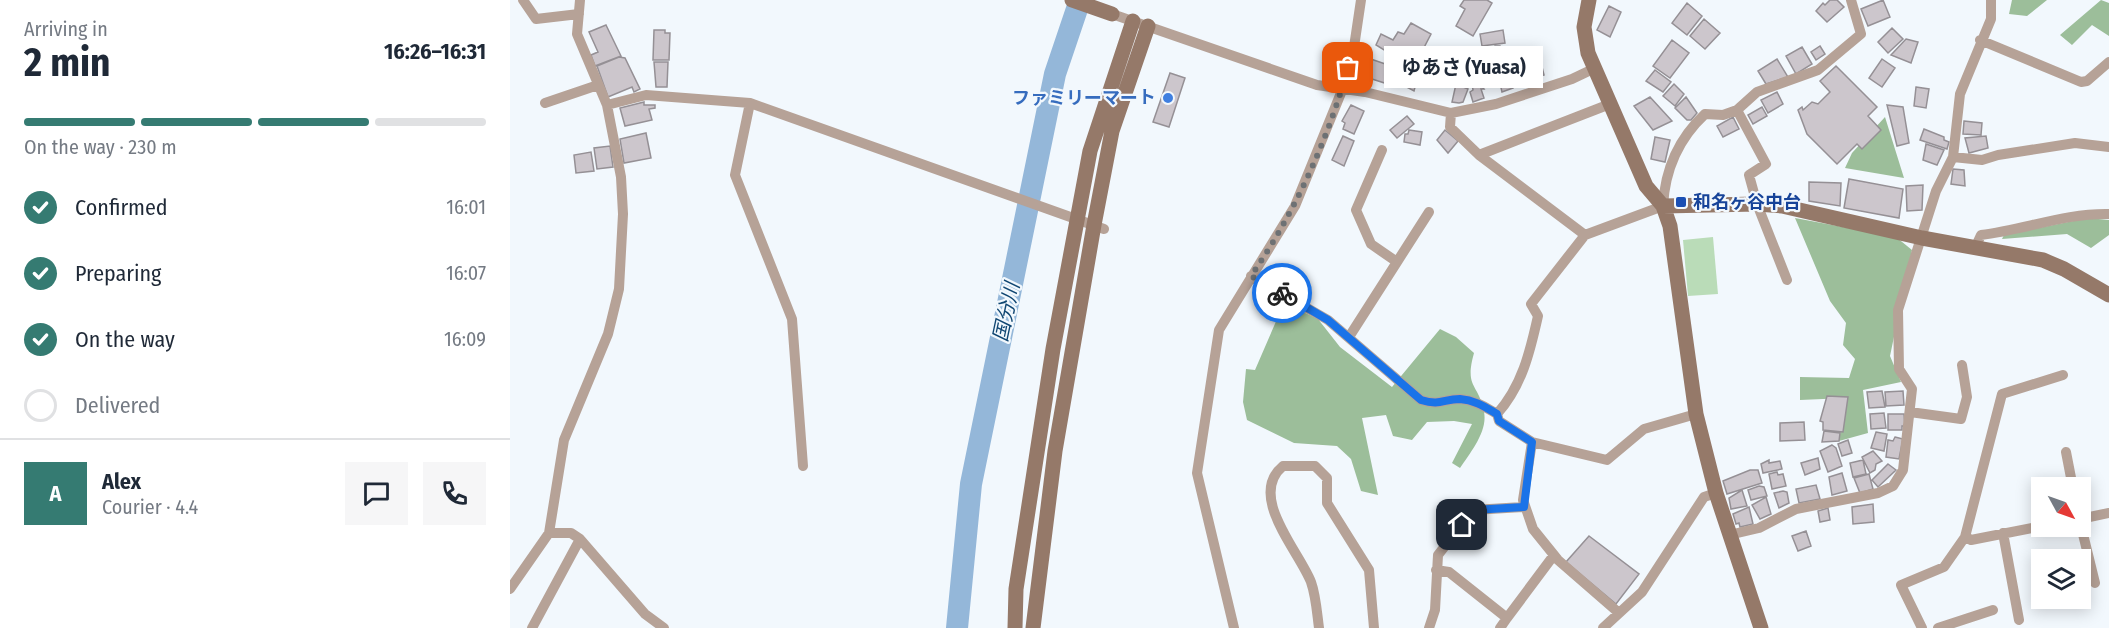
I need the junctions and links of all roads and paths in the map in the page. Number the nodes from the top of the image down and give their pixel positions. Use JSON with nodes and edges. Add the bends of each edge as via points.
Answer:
{"nodes":[{"id":1,"x":523,"y":0,"type":"edge"},
{"id":2,"x":580,"y":0,"type":"edge"},
{"id":3,"x":1072,"y":0,"type":"edge"},
{"id":4,"x":1361,"y":0,"type":"edge"},
{"id":5,"x":1589,"y":0,"type":"edge"},
{"id":6,"x":1851,"y":0,"type":"edge"},
{"id":7,"x":1990,"y":0,"type":"edge"},
{"id":8,"x":579,"y":14,"type":"junction"},
{"id":9,"x":1112,"y":14,"type":"joint"},
{"id":10,"x":1140,"y":24,"type":"junction"},
{"id":11,"x":1980,"y":40,"type":"junction"},
{"id":12,"x":2109,"y":62,"type":"edge"},
{"id":13,"x":1593,"y":69,"type":"junction"},
{"id":14,"x":598,"y":85,"type":"junction"},
{"id":15,"x":1342,"y":88,"type":"junction"},
{"id":16,"x":545,"y":103,"type":"dead end"},
{"id":17,"x":750,"y":103,"type":"junction"},
{"id":18,"x":1610,"y":104,"type":"junction"},
{"id":19,"x":607,"y":105,"type":"junction"},
{"id":20,"x":1737,"y":110,"type":"junction"},
{"id":21,"x":1451,"y":113,"type":"junction"},
{"id":22,"x":2109,"y":147,"type":"edge"},
{"id":23,"x":1382,"y":150,"type":"dead end"},
{"id":24,"x":1479,"y":155,"type":"junction"},
{"id":25,"x":1953,"y":156,"type":"junction"},
{"id":26,"x":1757,"y":204,"type":"junction"},
{"id":27,"x":1663,"y":206,"type":"junction"},
{"id":28,"x":1428,"y":212,"type":"dead end"},
{"id":29,"x":2109,"y":214,"type":"edge"},
{"id":30,"x":1077,"y":218,"type":"junction"},
{"id":31,"x":1099,"y":227,"type":"junction"},
{"id":32,"x":1585,"y":235,"type":"junction"},
{"id":33,"x":1922,"y":238,"type":"junction"},
{"id":34,"x":1975,"y":248,"type":"junction"},
{"id":35,"x":1397,"y":262,"type":"junction"},
{"id":36,"x":1251,"y":276,"type":"junction"},
{"id":37,"x":1787,"y":280,"type":"dead end"},
{"id":38,"x":2109,"y":295,"type":"edge"},
{"id":39,"x":1348,"y":337,"type":"junction"},
{"id":40,"x":1962,"y":365,"type":"dead end"},
{"id":41,"x":2063,"y":375,"type":"dead end"},
{"id":42,"x":1910,"y":412,"type":"junction"},
{"id":43,"x":1497,"y":414,"type":"junction"},
{"id":44,"x":1696,"y":414,"type":"junction"},
{"id":45,"x":1532,"y":442,"type":"junction"},
{"id":46,"x":2066,"y":452,"type":"dead end"},
{"id":47,"x":803,"y":466,"type":"dead end"},
{"id":48,"x":2071,"y":477,"type":"edge"},
{"id":49,"x":1716,"y":493,"type":"junction"},
{"id":50,"x":1524,"y":507,"type":"junction"},
{"id":51,"x":2109,"y":513,"type":"edge"},
{"id":52,"x":2091,"y":517,"type":"edge"},
{"id":53,"x":2031,"y":528,"type":"edge"},
{"id":54,"x":549,"y":533,"type":"junction"},
{"id":55,"x":2003,"y":533,"type":"junction"},
{"id":56,"x":1729,"y":535,"type":"junction"},
{"id":57,"x":1965,"y":537,"type":"junction"},
{"id":58,"x":2084,"y":537,"type":"edge"},
{"id":59,"x":580,"y":539,"type":"junction"},
{"id":60,"x":1554,"y":555,"type":"junction"},
{"id":61,"x":1436,"y":570,"type":"junction"},
{"id":62,"x":2095,"y":583,"type":"dead end"},
{"id":63,"x":510,"y":589,"type":"edge"},
{"id":64,"x":1993,"y":610,"type":"dead end"},
{"id":65,"x":1619,"y":613,"type":"junction"},
{"id":66,"x":1507,"y":618,"type":"junction"},
{"id":67,"x":2019,"y":620,"type":"dead end"},
{"id":68,"x":532,"y":628,"type":"edge"},
{"id":69,"x":664,"y":628,"type":"edge"},
{"id":70,"x":1015,"y":628,"type":"edge"},
{"id":71,"x":1033,"y":628,"type":"edge"},
{"id":72,"x":1234,"y":628,"type":"edge"},
{"id":73,"x":1320,"y":628,"type":"edge"},
{"id":74,"x":1374,"y":628,"type":"edge"},
{"id":75,"x":1429,"y":628,"type":"edge"},
{"id":76,"x":1500,"y":628,"type":"edge"},
{"id":77,"x":1603,"y":628,"type":"edge"},
{"id":78,"x":1761,"y":628,"type":"edge"},
{"id":79,"x":1923,"y":628,"type":"edge"},
{"id":80,"x":1938,"y":628,"type":"edge"}],
"edges":[{"from":1,"to":8,"type":"street","via":[[536,19]]},
{"from":2,"to":8,"type":"street"},
{"from":3,"to":9,"type":"street"},
{"from":4,"to":15,"type":"street","via":[[1354,47]]},
{"from":5,"to":13,"type":"street","via":[[1584,27]]},
{"from":6,"to":20,"type":"street","via":[[1861,34],[1818,70],[1758,92]]},
{"from":7,"to":11,"type":"street","via":[[1991,19]]},
{"from":8,"to":14,"type":"street","via":[[577,34]]},
{"from":9,"to":10,"type":"street"},
{"from":10,"to":15,"type":"street","via":[[1317,85]]},
{"from":10,"to":30,"type":"street","via":[[1090,151]]},
{"from":10,"to":31,"type":"street","via":[[1113,131]]},
{"from":11,"to":12,"type":"street","via":[[2080,81],[2087,81]]},
{"from":11,"to":25,"type":"street","via":[[1960,94]]},
{"from":13,"to":18,"type":"street"},
{"from":13,"to":21,"type":"street","via":[[1496,104]]},
{"from":14,"to":16,"type":"street"},
{"from":14,"to":19,"type":"street"},
{"from":15,"to":21,"type":"street"},
{"from":15,"to":36,"type":"street","via":[[1295,206]]},
{"from":17,"to":19,"type":"street","via":[[646,94]]},
{"from":17,"to":30,"type":"street"},
{"from":17,"to":47,"type":"street","via":[[735,175],[792,319]]},
{"from":18,"to":24,"type":"street"},
{"from":18,"to":27,"type":"street","via":[[1646,186]]},
{"from":19,"to":54,"type":"street","via":[[621,177],[619,289],[608,334],[564,440]]},
{"from":20,"to":26,"type":"street","via":[[1766,164],[1749,175]]},
{"from":20,"to":27,"type":"street","via":[[1723,115],[1705,114],[1686,131],[1664,183]]},
{"from":21,"to":24,"type":"street","via":[[1450,127]]},
{"from":22,"to":25,"type":"street","via":[[2075,143],[1982,160]]},
{"from":23,"to":35,"type":"street","via":[[1356,210],[1371,244]]},
{"from":24,"to":32,"type":"street"},
{"from":25,"to":33,"type":"street","via":[[1936,191]]},
{"from":26,"to":27,"type":"street"},
{"from":26,"to":33,"type":"street","via":[[1782,206]]},
{"from":26,"to":37,"type":"street"},
{"from":27,"to":32,"type":"street"},
{"from":27,"to":44,"type":"street","via":[[1670,226]]},
{"from":28,"to":35,"type":"street"},
{"from":29,"to":34,"type":"street","via":[[2088,214],[2017,231],[1981,235]]},
{"from":30,"to":31,"type":"street"},
{"from":30,"to":70,"type":"street","via":[[1017,577]]},
{"from":31,"to":71,"type":"street","via":[[1055,451]]},
{"from":32,"to":43,"type":"street","via":[[1531,304],[1538,316],[1532,342],[1518,385]]},
{"from":33,"to":34,"type":"street"},
{"from":33,"to":42,"type":"street","via":[[1899,309],[1899,369],[1912,389]]},
{"from":34,"to":38,"type":"street","via":[[2043,260]]},
{"from":35,"to":39,"type":"street"},
{"from":36,"to":39,"type":"street","via":[[1317,311]]},
{"from":36,"to":72,"type":"street","via":[[1219,330],[1197,473]]},
{"from":39,"to":43,"type":"street","via":[[1421,400],[1436,404],[1459,399],[1478,402]]},
{"from":40,"to":42,"type":"street","via":[[1967,397],[1961,419]]},
{"from":41,"to":57,"type":"street","via":[[2002,394]]},
{"from":42,"to":56,"type":"street","via":[[1903,470],[1893,486],[1878,493],[1796,509],[1760,528]]},
{"from":43,"to":45,"type":"street","via":[[1499,421]]},
{"from":44,"to":45,"type":"street","via":[[1644,429],[1607,460]]},
{"from":44,"to":49,"type":"street"},
{"from":45,"to":50,"type":"street"},
{"from":46,"to":48,"type":"street"},
{"from":49,"to":56,"type":"street"},
{"from":49,"to":65,"type":"street","via":[[1704,497],[1642,592]]},
{"from":50,"to":60,"type":"street","via":[[1533,529]]},
{"from":50,"to":61,"type":"street","via":[[1473,510],[1438,555]]},
{"from":51,"to":52,"type":"street"},
{"from":53,"to":55,"type":"street"},
{"from":54,"to":59,"type":"street","via":[[571,533]]},
{"from":54,"to":63,"type":"street"},
{"from":55,"to":57,"type":"street","via":[[1971,540]]},
{"from":55,"to":67,"type":"street"},
{"from":56,"to":78,"type":"street"},
{"from":57,"to":79,"type":"street","via":[[1944,567],[1901,585]]},
{"from":58,"to":62,"type":"street"},
{"from":59,"to":68,"type":"street"},
{"from":59,"to":69,"type":"street","via":[[645,614]]},
{"from":60,"to":65,"type":"street"},
{"from":60,"to":66,"type":"street"},
{"from":61,"to":66,"type":"street","via":[[1449,572]]},
{"from":61,"to":75,"type":"street","via":[[1435,610]]},
{"from":64,"to":80,"type":"street"},
{"from":65,"to":77,"type":"street"},
{"from":66,"to":76,"type":"street"},
{"from":73,"to":74,"type":"street","via":[[1311,582],[1274,517],[1271,482],[1283,466],[1315,466],[1328,478],[1327,502],[1369,570]]}]}
